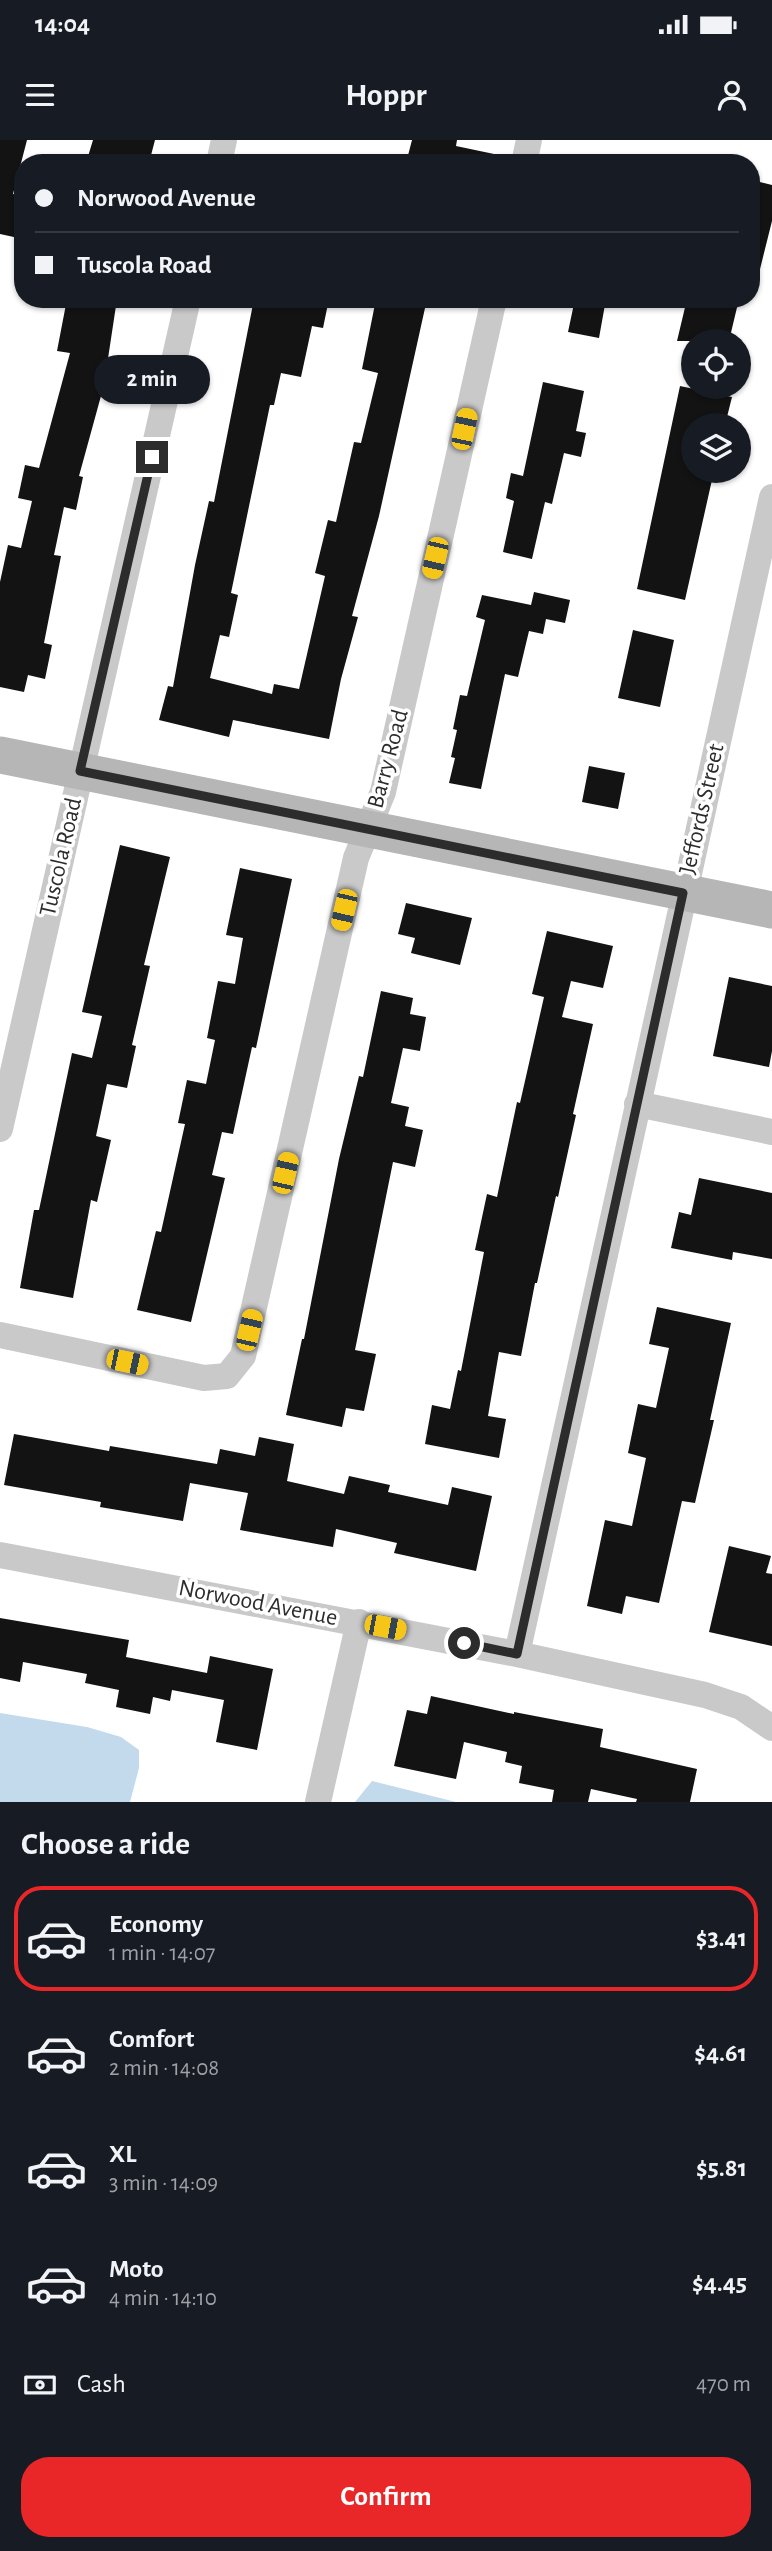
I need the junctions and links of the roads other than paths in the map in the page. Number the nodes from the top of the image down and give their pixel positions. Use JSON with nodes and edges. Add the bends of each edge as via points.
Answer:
{"nodes":[{"id":1,"x":186,"y":308,"type":"edge"},
{"id":2,"x":492,"y":308,"type":"edge"},
{"id":3,"x":772,"y":497,"type":"edge"},
{"id":4,"x":0,"y":755,"type":"edge"},
{"id":5,"x":80,"y":771,"type":"junction"},
{"id":6,"x":368,"y":828,"type":"junction"},
{"id":7,"x":683,"y":893,"type":"junction"},
{"id":8,"x":772,"y":910,"type":"edge"},
{"id":9,"x":637,"y":1104,"type":"junction"},
{"id":10,"x":0,"y":1129,"type":"edge"},
{"id":11,"x":772,"y":1132,"type":"edge"},
{"id":12,"x":0,"y":1335,"type":"edge"},
{"id":13,"x":0,"y":1555,"type":"edge"},
{"id":14,"x":359,"y":1622,"type":"junction"},
{"id":15,"x":517,"y":1654,"type":"junction"},
{"id":16,"x":772,"y":1728,"type":"edge"},
{"id":17,"x":318,"y":1802,"type":"edge"}],
"edges":[{"from":1,"to":5,"type":"street","name":"Tuscola Road"},
{"from":2,"to":6,"type":"street","name":"Barry Road","via":[[383,792]]},
{"from":3,"to":7,"type":"street","name":"Jeffords Street"},
{"from":4,"to":5,"type":"street"},
{"from":5,"to":6,"type":"street"},
{"from":5,"to":10,"type":"street","name":"Tuscola Road"},
{"from":6,"to":7,"type":"street"},
{"from":6,"to":12,"type":"street","name":"Barry Road","via":[[356,858],[243,1356],[228,1376],[204,1378]]},
{"from":7,"to":8,"type":"street"},
{"from":7,"to":9,"type":"street","name":"Jeffords Street"},
{"from":9,"to":11,"type":"street"},
{"from":9,"to":15,"type":"street","name":"Jeffords Street"},
{"from":13,"to":14,"type":"street","name":"Norwood Avenue"},
{"from":14,"to":15,"type":"street","name":"Norwood Avenue"},
{"from":14,"to":17,"type":"street"},
{"from":15,"to":16,"type":"street","name":"Norwood Avenue","via":[[705,1695],[741,1707]]}]}
